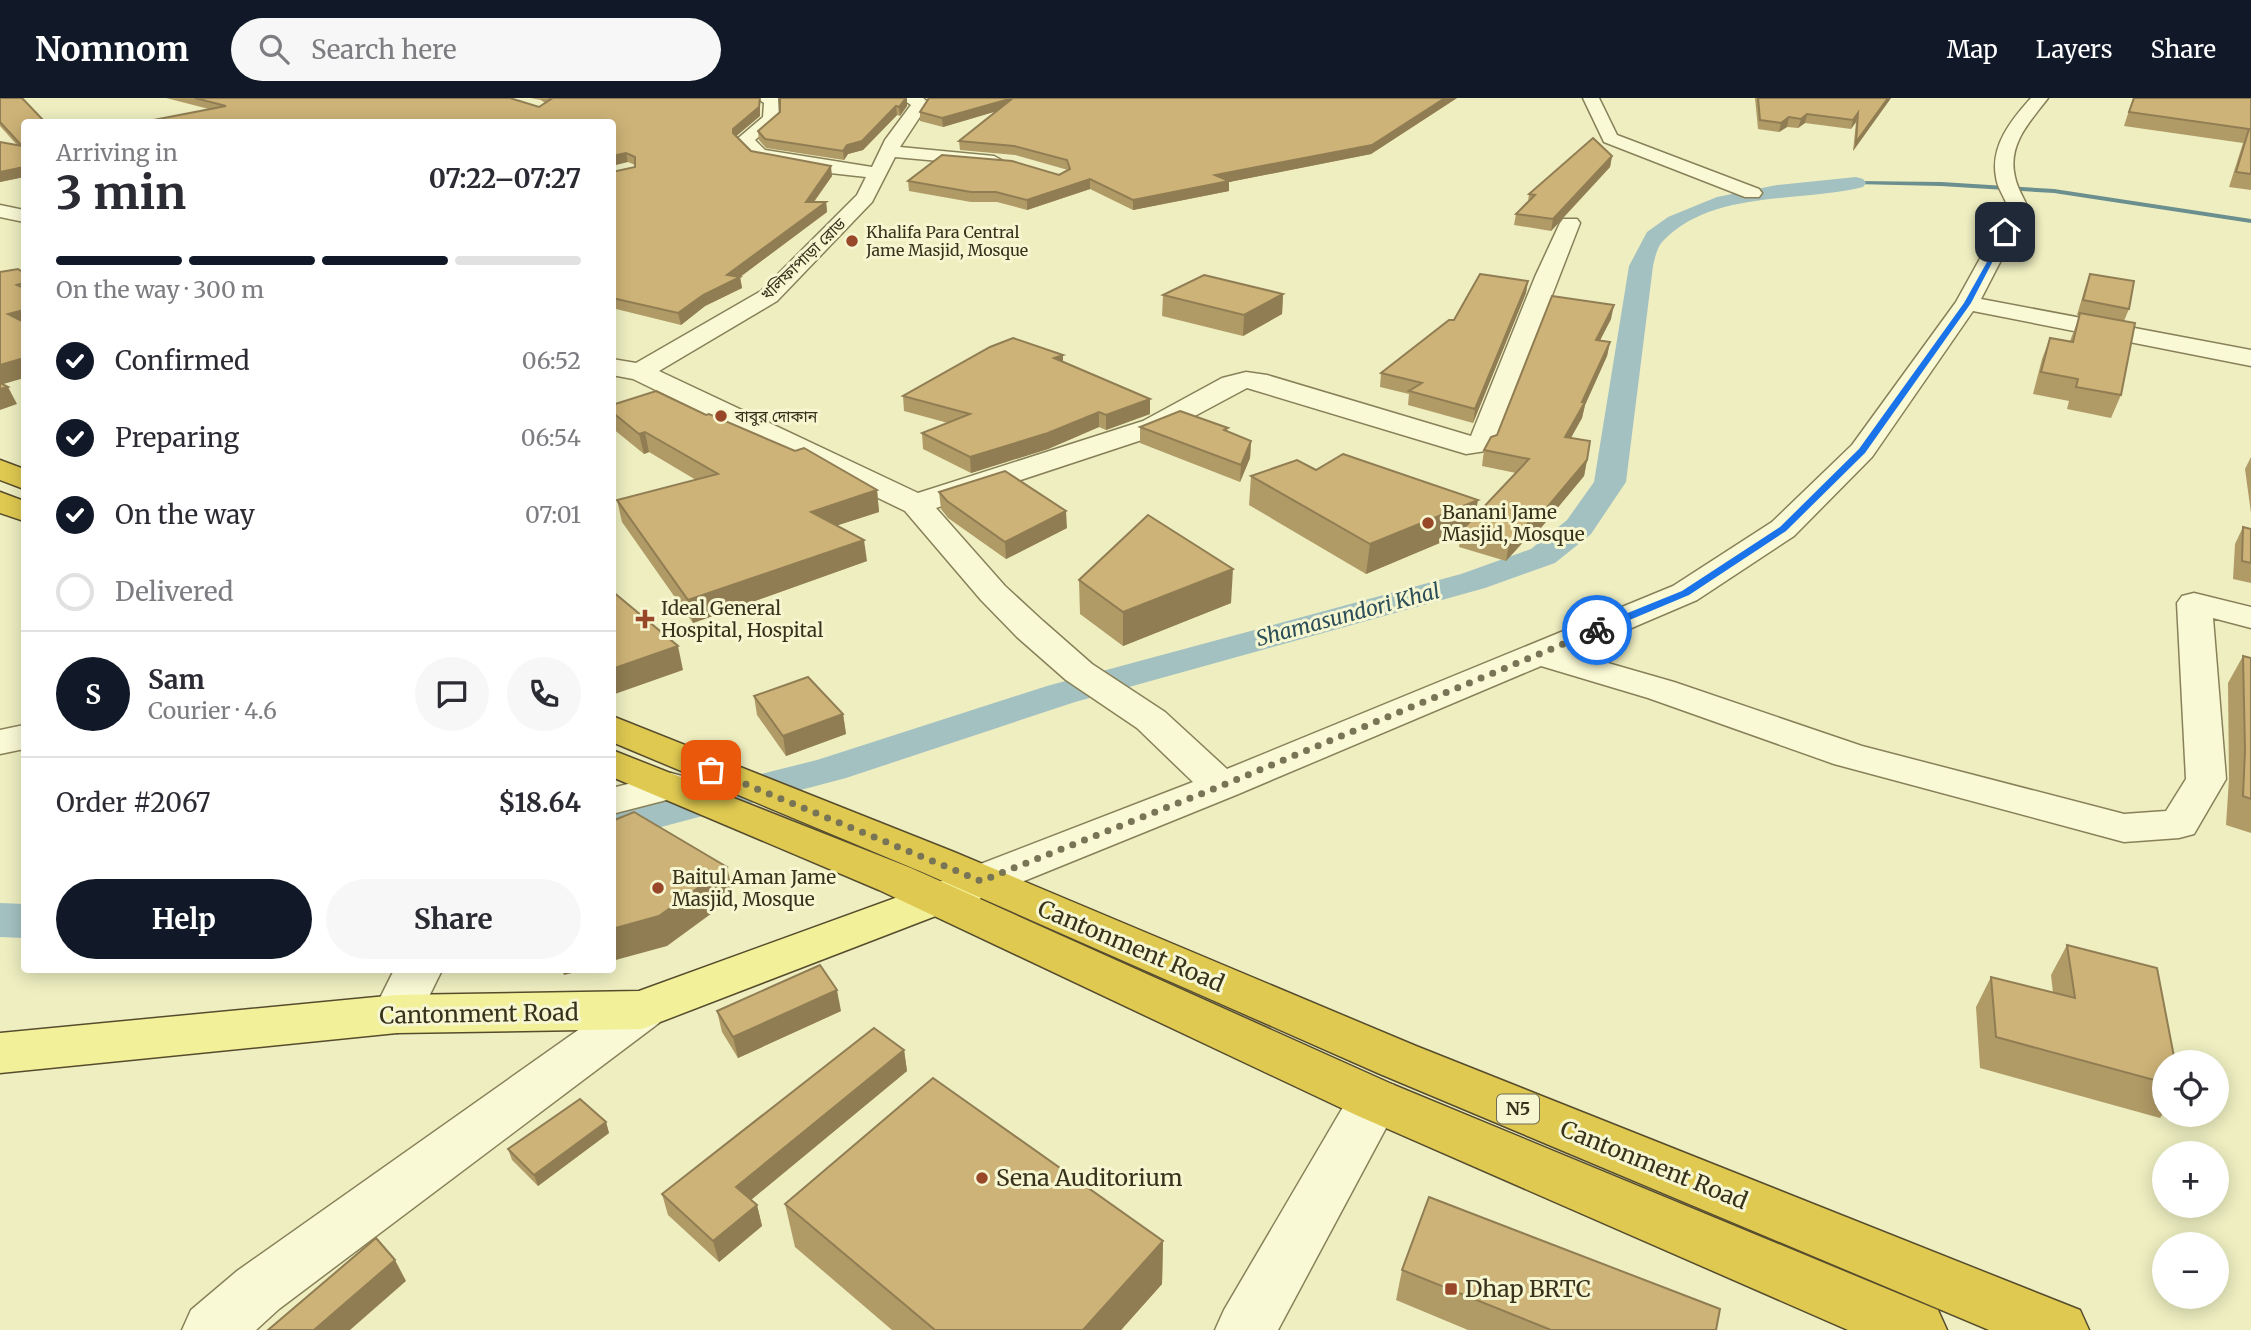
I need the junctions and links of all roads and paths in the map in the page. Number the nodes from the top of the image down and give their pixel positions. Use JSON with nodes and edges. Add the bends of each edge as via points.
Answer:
{"nodes":[{"id":1,"x":765,"y":98,"type":"edge"},
{"id":2,"x":1591,"y":98,"type":"edge"},
{"id":3,"x":2040,"y":98,"type":"edge"},
{"id":4,"x":941,"y":100,"type":"edge"},
{"id":5,"x":915,"y":101,"type":"edge"},
{"id":6,"x":889,"y":151,"type":"junction"},
{"id":7,"x":1014,"y":163,"type":"edge"},
{"id":8,"x":879,"y":173,"type":"junction"},
{"id":9,"x":1752,"y":193,"type":"dead end"},
{"id":10,"x":0,"y":211,"type":"edge"},
{"id":11,"x":21,"y":215,"type":"edge"},
{"id":12,"x":1570,"y":223,"type":"dead end"},
{"id":13,"x":1967,"y":303,"type":"junction"},
{"id":14,"x":2251,"y":358,"type":"edge"},
{"id":15,"x":626,"y":370,"type":"edge"},
{"id":16,"x":0,"y":469,"type":"edge"},
{"id":17,"x":21,"y":479,"type":"edge"},
{"id":18,"x":0,"y":501,"type":"edge"},
{"id":19,"x":916,"y":504,"type":"junction"},
{"id":20,"x":21,"y":511,"type":"edge"},
{"id":21,"x":2251,"y":618,"type":"edge"},
{"id":22,"x":1539,"y":654,"type":"junction"},
{"id":23,"x":616,"y":730,"type":"edge"},
{"id":24,"x":21,"y":738,"type":"edge"},
{"id":25,"x":0,"y":743,"type":"edge"},
{"id":26,"x":616,"y":764,"type":"edge"},
{"id":27,"x":1221,"y":786,"type":"junction"},
{"id":28,"x":684,"y":791,"type":"junction"},
{"id":29,"x":616,"y":801,"type":"edge"},
{"id":30,"x":840,"y":840,"type":"junction"},
{"id":31,"x":938,"y":886,"type":"junction"},
{"id":32,"x":417,"y":973,"type":"edge"},
{"id":33,"x":642,"y":1010,"type":"junction"},
{"id":34,"x":397,"y":1014,"type":"junction"},
{"id":35,"x":0,"y":1053,"type":"edge"},
{"id":36,"x":1375,"y":1100,"type":"junction"},
{"id":37,"x":213,"y":1330,"type":"edge"},
{"id":38,"x":1246,"y":1330,"type":"edge"},
{"id":39,"x":1916,"y":1330,"type":"edge"},
{"id":40,"x":2057,"y":1330,"type":"edge"}],
"edges":[{"from":1,"to":8,"type":"street","via":[[772,101],[771,119],[745,140],[759,154]]},
{"from":2,"to":9,"type":"street","via":[[1609,138]]},
{"from":3,"to":13,"type":"street","name":"Cantonment Road","via":[[2010,137],[2005,164],[2018,208]]},
{"from":4,"to":5,"type":"street"},
{"from":5,"to":6,"type":"street","name":"খলিফাপাড়া রোড"},
{"from":6,"to":7,"type":"street"},
{"from":6,"to":8,"type":"street","name":"খলিফাপাড়া রোড"},
{"from":8,"to":15,"type":"street","name":"খলিফাপাড়া রোড","via":[[865,198],[769,296]]},
{"from":10,"to":11,"type":"street"},
{"from":12,"to":19,"type":"street","via":[[1549,266],[1482,444],[1466,445],[1246,380],[1153,427]]},
{"from":13,"to":14,"type":"street"},
{"from":13,"to":22,"type":"street","name":"Cantonment Road","via":[[1862,451],[1783,529],[1685,593]]},
{"from":15,"to":19,"type":"street"},
{"from":16,"to":17,"type":"highway"},
{"from":18,"to":20,"type":"highway"},
{"from":19,"to":27,"type":"street","via":[[993,593],[1079,671],[1151,720]]},
{"from":21,"to":22,"type":"street","via":[[2194,603],[2206,779],[2179,824],[2124,828],[1848,755],[1661,690]]},
{"from":22,"to":27,"type":"street","name":"Cantonment Road"},
{"from":23,"to":30,"type":"highway","number":"N5","via":[[736,780]]},
{"from":24,"to":25,"type":"street"},
{"from":26,"to":28,"type":"highway","number":"N5"},
{"from":27,"to":31,"type":"street","name":"Cantonment Road"},
{"from":28,"to":29,"type":"street"},
{"from":28,"to":30,"type":"highway","number":"N5"},
{"from":30,"to":31,"type":"highway","number":"N5"},
{"from":30,"to":31,"type":"highway","number":"N5"},
{"from":31,"to":33,"type":"main road","name":"Cantonment Road"},
{"from":31,"to":36,"type":"highway","name":"Cantonment Road","number":"N5"},
{"from":31,"to":40,"type":"highway","name":"Cantonment Road","number":"N5","via":[[1398,1060]]},
{"from":32,"to":34,"type":"street"},
{"from":33,"to":34,"type":"main road","name":"Cantonment Road"},
{"from":33,"to":37,"type":"street","via":[[258,1290]]},
{"from":34,"to":35,"type":"main road","name":"Cantonment Road"},
{"from":36,"to":38,"type":"street"},
{"from":36,"to":39,"type":"highway","name":"Cantonment Road","number":"N5"}]}
